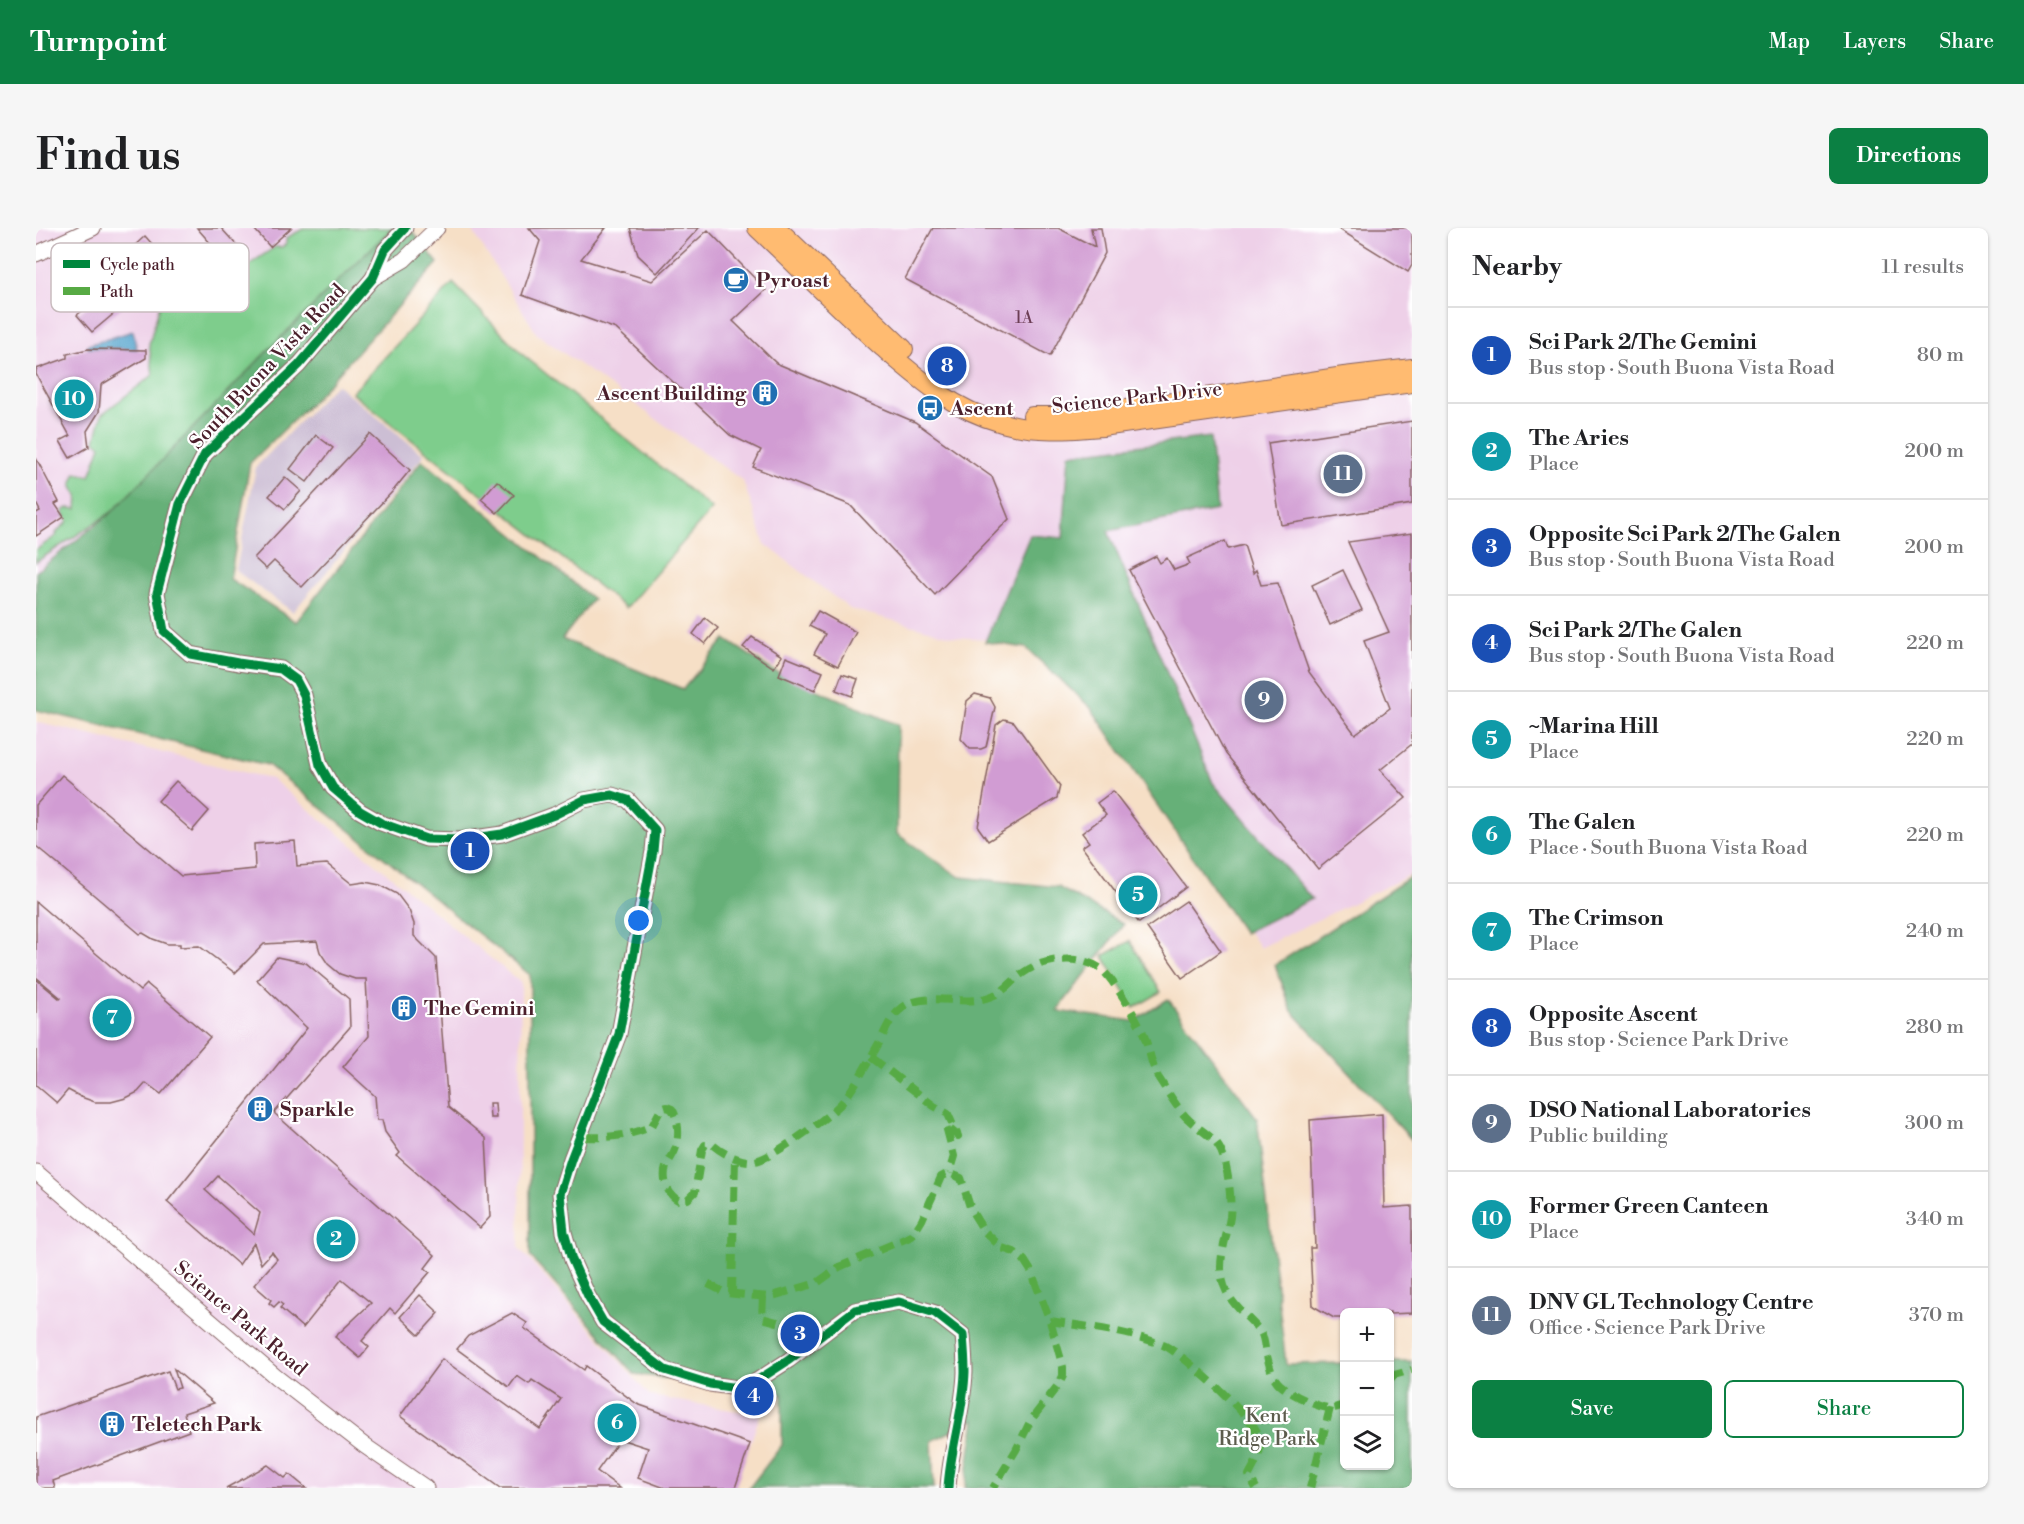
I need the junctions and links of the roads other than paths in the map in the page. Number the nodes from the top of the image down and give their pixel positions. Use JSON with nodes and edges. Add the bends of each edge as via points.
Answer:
{"nodes":[{"id":1,"x":93,"y":228,"type":"edge"},
{"id":2,"x":405,"y":228,"type":"edge"},
{"id":3,"x":437,"y":228,"type":"edge"},
{"id":4,"x":757,"y":228,"type":"edge"},
{"id":5,"x":777,"y":228,"type":"edge"},
{"id":6,"x":60,"y":243,"type":"edge"},
{"id":7,"x":51,"y":247,"type":"edge"},
{"id":8,"x":36,"y":254,"type":"edge"},
{"id":9,"x":373,"y":278,"type":"junction"},
{"id":10,"x":861,"y":320,"type":"junction"},
{"id":11,"x":1412,"y":368,"type":"edge"},
{"id":12,"x":1412,"y":383,"type":"edge"},
{"id":13,"x":36,"y":1172,"type":"edge"},
{"id":14,"x":426,"y":1488,"type":"edge"},
{"id":15,"x":948,"y":1488,"type":"edge"}],
"edges":[{"from":1,"to":6,"type":"street"},
{"from":2,"to":9,"type":"street","name":"South Buona Vista Road","via":[[385,250]]},
{"from":3,"to":9,"type":"street","name":"South Buona Vista Road","via":[[404,260]]},
{"from":4,"to":10,"type":"main road","name":"Science Park Drive"},
{"from":5,"to":10,"type":"main road","name":"Science Park Drive"},
{"from":7,"to":8,"type":"street"},
{"from":9,"to":15,"type":"street","name":"South Buona Vista Road","via":[[299,365],[206,454],[180,504],[157,594],[164,631],[190,654],[281,669],[296,680],[304,695],[320,765],[333,788],[381,823],[426,838],[460,840],[502,834],[584,800],[612,795],[628,800],[640,811],[656,830],[619,1034],[560,1194],[564,1232],[588,1296],[603,1322],[665,1370],[710,1384],[744,1389],[855,1310],[899,1302],[935,1313],[963,1335],[965,1373]]},
{"from":10,"to":11,"type":"main road","name":"Science Park Drive","via":[[947,388],[1003,411],[1032,417],[1100,413]]},
{"from":10,"to":12,"type":"main road","name":"Science Park Drive","via":[[943,397],[1001,423],[1031,429],[1102,427]]},
{"from":13,"to":14,"type":"street","name":"Science Park Road","via":[[276,1377]]}]}
